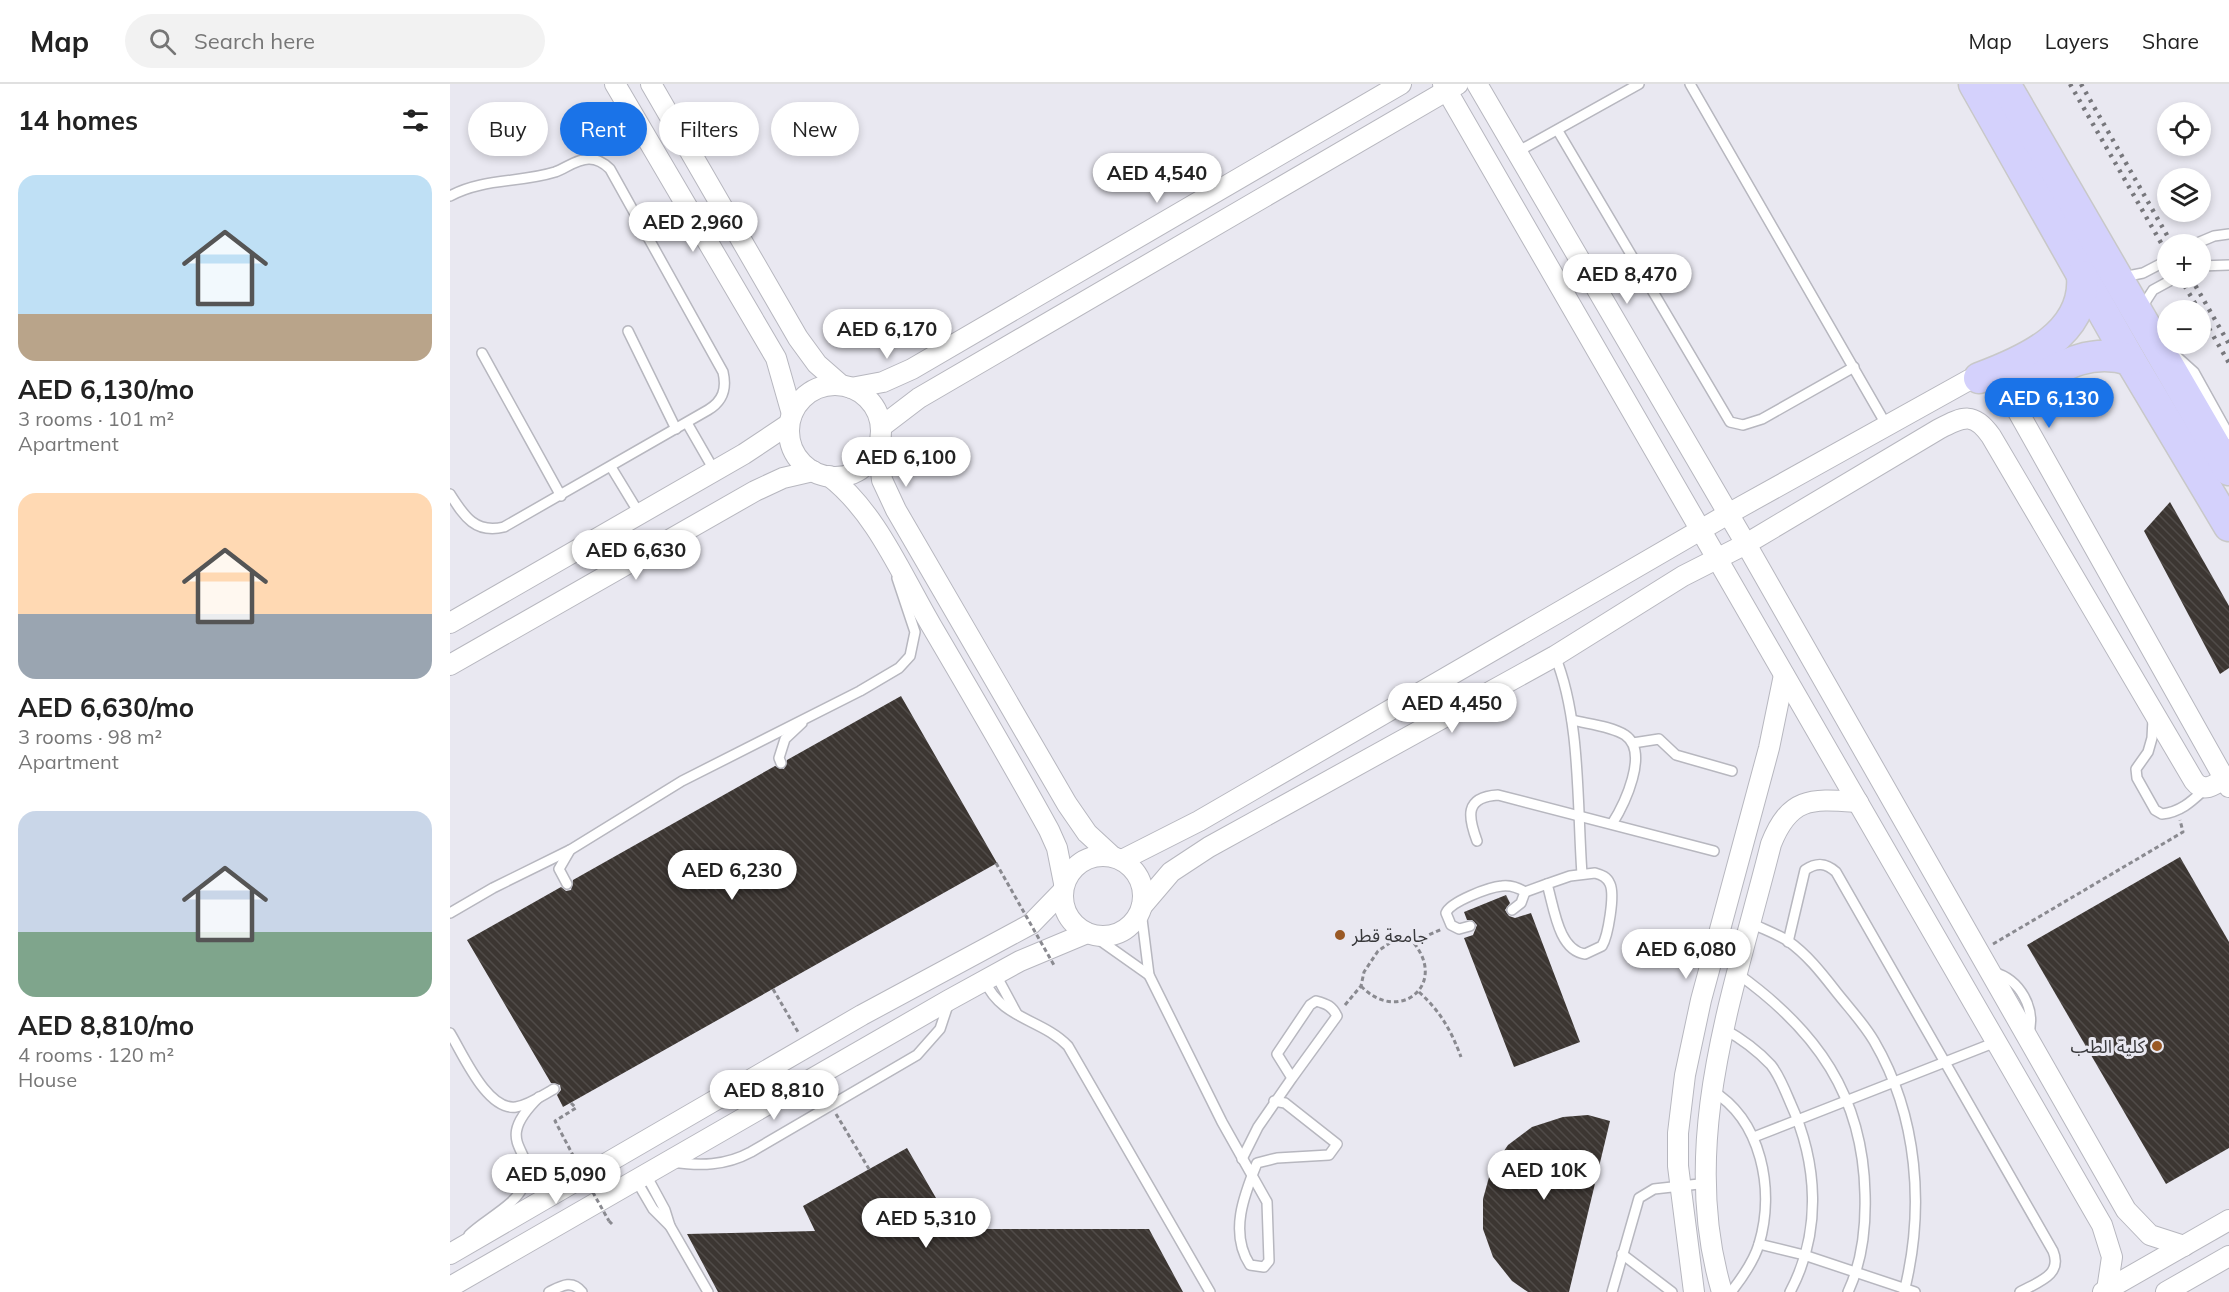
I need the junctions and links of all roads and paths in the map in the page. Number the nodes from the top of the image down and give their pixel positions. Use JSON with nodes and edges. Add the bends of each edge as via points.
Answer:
{"nodes":[{"id":1,"x":615,"y":84,"type":"edge"},
{"id":2,"x":651,"y":84,"type":"edge"},
{"id":3,"x":1401,"y":84,"type":"edge"},
{"id":4,"x":1477,"y":84,"type":"edge"},
{"id":5,"x":1639,"y":84,"type":"edge"},
{"id":6,"x":1690,"y":84,"type":"edge"},
{"id":7,"x":1974,"y":84,"type":"edge"},
{"id":8,"x":2005,"y":84,"type":"edge"},
{"id":9,"x":1450,"y":86,"type":"edge"},
{"id":10,"x":1558,"y":131,"type":"junction"},
{"id":11,"x":1517,"y":152,"type":"junction"},
{"id":12,"x":450,"y":196,"type":"edge"},
{"id":13,"x":2229,"y":234,"type":"edge"},
{"id":14,"x":2211,"y":238,"type":"edge"},
{"id":15,"x":2229,"y":265,"type":"edge"},
{"id":16,"x":2157,"y":266,"type":"edge"},
{"id":17,"x":2211,"y":266,"type":"edge"},
{"id":18,"x":2082,"y":276,"type":"junction"},
{"id":19,"x":2116,"y":276,"type":"junction"},
{"id":20,"x":2157,"y":288,"type":"edge"},
{"id":21,"x":2139,"y":315,"type":"junction"},
{"id":22,"x":628,"y":332,"type":"dead end"},
{"id":23,"x":2157,"y":346,"type":"edge"},
{"id":24,"x":482,"y":353,"type":"dead end"},
{"id":25,"x":2161,"y":354,"type":"edge"},
{"id":26,"x":2175,"y":354,"type":"edge"},
{"id":27,"x":2130,"y":360,"type":"junction"},
{"id":28,"x":1854,"y":367,"type":"junction"},
{"id":29,"x":1978,"y":378,"type":"junction"},
{"id":30,"x":846,"y":387,"type":"junction"},
{"id":31,"x":2007,"y":392,"type":"junction"},
{"id":32,"x":791,"y":419,"type":"junction"},
{"id":33,"x":687,"y":423,"type":"junction"},
{"id":34,"x":1887,"y":426,"type":"junction"},
{"id":35,"x":881,"y":427,"type":"junction"},
{"id":36,"x":676,"y":429,"type":"junction"},
{"id":37,"x":2229,"y":435,"type":"edge"},
{"id":38,"x":878,"y":447,"type":"junction"},
{"id":39,"x":1821,"y":463,"type":"junction"},
{"id":40,"x":611,"y":467,"type":"junction"},
{"id":41,"x":714,"y":470,"type":"junction"},
{"id":42,"x":2229,"y":471,"type":"edge"},
{"id":43,"x":821,"y":474,"type":"junction"},
{"id":44,"x":1838,"y":490,"type":"junction"},
{"id":45,"x":450,"y":494,"type":"edge"},
{"id":46,"x":561,"y":496,"type":"junction"},
{"id":47,"x":639,"y":513,"type":"junction"},
{"id":48,"x":1728,"y":514,"type":"junction"},
{"id":49,"x":2229,"y":526,"type":"edge"},
{"id":50,"x":1701,"y":531,"type":"junction"},
{"id":51,"x":1746,"y":544,"type":"junction"},
{"id":52,"x":1718,"y":560,"type":"junction"},
{"id":53,"x":895,"y":563,"type":"junction"},
{"id":54,"x":450,"y":623,"type":"edge"},
{"id":55,"x":1555,"y":656,"type":"junction"},
{"id":56,"x":450,"y":665,"type":"edge"},
{"id":57,"x":1784,"y":675,"type":"junction"},
{"id":58,"x":810,"y":716,"type":"junction"},
{"id":59,"x":2154,"y":717,"type":"junction"},
{"id":60,"x":1572,"y":720,"type":"junction"},
{"id":61,"x":1633,"y":743,"type":"junction"},
{"id":62,"x":781,"y":763,"type":"dead end"},
{"id":63,"x":1732,"y":771,"type":"dead end"},
{"id":64,"x":2226,"y":782,"type":"edge"},
{"id":65,"x":2205,"y":789,"type":"junction"},
{"id":66,"x":1858,"y":802,"type":"junction"},
{"id":67,"x":2178,"y":810,"type":"junction"},
{"id":68,"x":1578,"y":816,"type":"junction"},
{"id":69,"x":1612,"y":824,"type":"junction"},
{"id":70,"x":1477,"y":841,"type":"dead end"},
{"id":71,"x":570,"y":850,"type":"junction"},
{"id":72,"x":1714,"y":851,"type":"dead end"},
{"id":73,"x":1118,"y":858,"type":"junction"},
{"id":74,"x":996,"y":864,"type":"dead end"},
{"id":75,"x":1582,"y":874,"type":"junction"},
{"id":76,"x":567,"y":884,"type":"dead end"},
{"id":77,"x":1547,"y":884,"type":"junction"},
{"id":78,"x":1064,"y":887,"type":"junction"},
{"id":79,"x":1525,"y":892,"type":"junction"},
{"id":80,"x":1142,"y":909,"type":"junction"},
{"id":81,"x":1512,"y":910,"type":"dead end"},
{"id":82,"x":450,"y":914,"type":"edge"},
{"id":83,"x":1751,"y":923,"type":"junction"},
{"id":84,"x":1451,"y":926,"type":"junction"},
{"id":85,"x":1470,"y":926,"type":"dead end"},
{"id":86,"x":1089,"y":934,"type":"junction"},
{"id":87,"x":1413,"y":942,"type":"junction"},
{"id":88,"x":1788,"y":942,"type":"junction"},
{"id":89,"x":1978,"y":952,"type":"junction"},
{"id":90,"x":1055,"y":967,"type":"dead end"},
{"id":91,"x":1738,"y":974,"type":"junction"},
{"id":92,"x":1149,"y":975,"type":"junction"},
{"id":93,"x":990,"y":978,"type":"junction"},
{"id":94,"x":1361,"y":986,"type":"junction"},
{"id":95,"x":773,"y":989,"type":"dead end"},
{"id":96,"x":1419,"y":992,"type":"junction"},
{"id":97,"x":949,"y":1000,"type":"junction"},
{"id":98,"x":782,"y":1005,"type":"dead end"},
{"id":99,"x":1336,"y":1016,"type":"junction"},
{"id":100,"x":1722,"y":1028,"type":"junction"},
{"id":101,"x":450,"y":1033,"type":"edge"},
{"id":102,"x":1996,"y":1042,"type":"junction"},
{"id":103,"x":1461,"y":1057,"type":"dead end"},
{"id":104,"x":1945,"y":1062,"type":"junction"},
{"id":105,"x":1292,"y":1078,"type":"junction"},
{"id":106,"x":1893,"y":1082,"type":"junction"},
{"id":107,"x":554,"y":1089,"type":"dead end"},
{"id":108,"x":1711,"y":1090,"type":"junction"},
{"id":109,"x":539,"y":1097,"type":"junction"},
{"id":110,"x":1848,"y":1100,"type":"junction"},
{"id":111,"x":1274,"y":1101,"type":"junction"},
{"id":112,"x":571,"y":1102,"type":"dead end"},
{"id":113,"x":1798,"y":1119,"type":"junction"},
{"id":114,"x":1754,"y":1137,"type":"junction"},
{"id":115,"x":1242,"y":1159,"type":"junction"},
{"id":116,"x":666,"y":1161,"type":"junction"},
{"id":117,"x":575,"y":1174,"type":"junction"},
{"id":118,"x":640,"y":1176,"type":"junction"},
{"id":119,"x":1252,"y":1176,"type":"junction"},
{"id":120,"x":1708,"y":1183,"type":"junction"},
{"id":121,"x":1680,"y":1186,"type":"junction"},
{"id":122,"x":583,"y":1209,"type":"junction"},
{"id":123,"x":2229,"y":1220,"type":"edge"},
{"id":124,"x":504,"y":1222,"type":"junction"},
{"id":125,"x":610,"y":1222,"type":"dead end"},
{"id":126,"x":1759,"y":1245,"type":"junction"},
{"id":127,"x":2184,"y":1246,"type":"junction"},
{"id":128,"x":517,"y":1247,"type":"junction"},
{"id":129,"x":454,"y":1252,"type":"edge"},
{"id":130,"x":1622,"y":1254,"type":"junction"},
{"id":131,"x":1804,"y":1256,"type":"junction"},
{"id":132,"x":2229,"y":1256,"type":"edge"},
{"id":133,"x":1856,"y":1272,"type":"junction"},
{"id":134,"x":456,"y":1287,"type":"edge"},
{"id":135,"x":1904,"y":1291,"type":"edge"},
{"id":136,"x":2105,"y":1291,"type":"edge"},
{"id":137,"x":549,"y":1292,"type":"edge"},
{"id":138,"x":582,"y":1292,"type":"edge"},
{"id":139,"x":708,"y":1292,"type":"edge"},
{"id":140,"x":1210,"y":1292,"type":"edge"},
{"id":141,"x":1612,"y":1292,"type":"edge"},
{"id":142,"x":1672,"y":1292,"type":"edge"},
{"id":143,"x":1694,"y":1292,"type":"edge"},
{"id":144,"x":1722,"y":1292,"type":"edge"},
{"id":145,"x":1731,"y":1292,"type":"edge"},
{"id":146,"x":1790,"y":1292,"type":"edge"},
{"id":147,"x":1848,"y":1292,"type":"edge"},
{"id":148,"x":1915,"y":1292,"type":"edge"},
{"id":149,"x":2020,"y":1292,"type":"edge"},
{"id":150,"x":2166,"y":1292,"type":"edge"}],
"edges":[{"from":1,"to":32,"type":"street","via":[[776,358]]},
{"from":2,"to":30,"type":"street","via":[[798,338],[817,364]]},
{"from":3,"to":30,"type":"street","via":[[912,369],[883,382]]},
{"from":4,"to":11,"type":"street"},
{"from":5,"to":10,"type":"lane"},
{"from":6,"to":28,"type":"lane"},
{"from":7,"to":18,"type":"main road"},
{"from":8,"to":19,"type":"main road"},
{"from":9,"to":35,"type":"street","via":[[919,398]]},
{"from":9,"to":50,"type":"street"},
{"from":10,"to":11,"type":"lane"},
{"from":10,"to":28,"type":"lane","via":[[1730,422],[1755,422]]},
{"from":11,"to":48,"type":"street"},
{"from":12,"to":33,"type":"lane","via":[[480,184],[543,175],[580,160],[604,163],[723,372],[722,398]]},
{"from":13,"to":14,"type":"lane"},
{"from":15,"to":17,"type":"lane"},
{"from":16,"to":19,"type":"lane","via":[[2127,278]]},
{"from":18,"to":27,"type":"main road"},
{"from":18,"to":29,"type":"main road","via":[[2080,306],[2063,332],[2001,370]]},
{"from":19,"to":21,"type":"main road"},
{"from":20,"to":21,"type":"lane"},
{"from":21,"to":23,"type":"main road"},
{"from":22,"to":36,"type":"lane"},
{"from":24,"to":46,"type":"lane"},
{"from":25,"to":42,"type":"main road"},
{"from":26,"to":37,"type":"lane","via":[[2188,365]]},
{"from":27,"to":31,"type":"main road","via":[[2108,354],[2084,356]]},
{"from":27,"to":49,"type":"main road"},
{"from":28,"to":34,"type":"lane"},
{"from":29,"to":31,"type":"street","via":[[1994,382]]},
{"from":29,"to":34,"type":"street"},
{"from":30,"to":32,"type":"street","via":[[831,385],[812,391],[797,405]]},
{"from":30,"to":35,"type":"street","via":[[868,399]]},
{"from":31,"to":64,"type":"street"},
{"from":32,"to":41,"type":"street"},
{"from":32,"to":43,"type":"street","via":[[795,454]]},
{"from":33,"to":36,"type":"lane"},
{"from":33,"to":41,"type":"lane"},
{"from":34,"to":39,"type":"street"},
{"from":35,"to":38,"type":"street"},
{"from":36,"to":40,"type":"lane"},
{"from":38,"to":43,"type":"street","via":[[858,470],[849,474]]},
{"from":38,"to":73,"type":"street","via":[[882,480],[896,510],[1067,804],[1087,833]]},
{"from":39,"to":44,"type":"street","via":[[1827,484]]},
{"from":39,"to":48,"type":"street"},
{"from":40,"to":46,"type":"lane"},
{"from":40,"to":47,"type":"lane"},
{"from":41,"to":47,"type":"street"},
{"from":43,"to":53,"type":"street","via":[[843,487],[866,513]]},
{"from":43,"to":56,"type":"street","via":[[769,484]]},
{"from":44,"to":51,"type":"street"},
{"from":44,"to":59,"type":"street","via":[[1950,424],[1967,418],[1982,423]]},
{"from":45,"to":46,"type":"lane","via":[[464,517],[487,529],[504,527]]},
{"from":47,"to":54,"type":"street"},
{"from":48,"to":50,"type":"street"},
{"from":48,"to":51,"type":"street"},
{"from":50,"to":52,"type":"street"},
{"from":50,"to":73,"type":"street","via":[[1199,821]]},
{"from":51,"to":52,"type":"street"},
{"from":51,"to":89,"type":"street"},
{"from":52,"to":55,"type":"street","via":[[1683,576]]},
{"from":52,"to":57,"type":"street"},
{"from":53,"to":58,"type":"lane","via":[[901,595],[915,632],[910,656],[892,673]]},
{"from":53,"to":78,"type":"street","via":[[1049,830],[1057,848]]},
{"from":55,"to":60,"type":"lane"},
{"from":55,"to":80,"type":"street","via":[[1209,847],[1172,872]]},
{"from":57,"to":66,"type":"street"},
{"from":57,"to":121,"type":"street","via":[[1769,748],[1689,1047],[1678,1133]]},
{"from":58,"to":62,"type":"lane","via":[[785,739],[778,758]]},
{"from":58,"to":71,"type":"lane","via":[[682,781]]},
{"from":59,"to":65,"type":"street","via":[[2194,781]]},
{"from":59,"to":67,"type":"lane","via":[[2152,738],[2148,752],[2139,762],[2137,778],[2155,810],[2162,814]]},
{"from":60,"to":61,"type":"lane","via":[[1620,733]]},
{"from":60,"to":68,"type":"lane"},
{"from":61,"to":63,"type":"lane","via":[[1659,739],[1676,755]]},
{"from":61,"to":69,"type":"lane","via":[[1636,754],[1630,787]]},
{"from":64,"to":65,"type":"street"},
{"from":65,"to":67,"type":"lane"},
{"from":66,"to":83,"type":"street","via":[[1804,803],[1794,807],[1781,821],[1771,844]]},
{"from":66,"to":102,"type":"street"},
{"from":67,"to":89,"type":"path","via":[[2183,832]]},
{"from":68,"to":69,"type":"lane"},
{"from":68,"to":70,"type":"lane","via":[[1504,796],[1487,796],[1470,811]]},
{"from":68,"to":75,"type":"lane"},
{"from":69,"to":72,"type":"lane"},
{"from":71,"to":76,"type":"lane","via":[[560,869]]},
{"from":71,"to":82,"type":"lane"},
{"from":73,"to":78,"type":"street","via":[[1096,856],[1080,862]]},
{"from":73,"to":80,"type":"street","via":[[1139,876]]},
{"from":74,"to":90,"type":"path","bridge":true},
{"from":75,"to":77,"type":"lane"},
{"from":75,"to":77,"type":"lane","via":[[1605,877],[1612,891],[1606,940],[1592,953],[1579,953],[1565,942]]},
{"from":77,"to":79,"type":"lane"},
{"from":78,"to":86,"type":"street","via":[[1068,916]]},
{"from":78,"to":117,"type":"street","via":[[1031,924]]},
{"from":79,"to":81,"type":"lane","via":[[1521,903]]},
{"from":79,"to":84,"type":"lane","via":[[1511,886],[1496,886],[1455,903],[1446,913]]},
{"from":80,"to":86,"type":"street","via":[[1124,931],[1108,936]]},
{"from":80,"to":92,"type":"lane"},
{"from":83,"to":88,"type":"lane"},
{"from":83,"to":91,"type":"street"},
{"from":84,"to":85,"type":"lane"},
{"from":84,"to":87,"type":"path"},
{"from":86,"to":92,"type":"lane"},
{"from":86,"to":93,"type":"street","via":[[1037,953]]},
{"from":87,"to":94,"type":"path","via":[[1391,942],[1378,951],[1364,972]]},
{"from":87,"to":96,"type":"path","via":[[1425,970]]},
{"from":88,"to":104,"type":"lane","via":[[1805,870],[1812,865],[1829,866]]},
{"from":88,"to":106,"type":"lane","via":[[1816,967],[1850,1008],[1874,1041]]},
{"from":89,"to":127,"type":"street","via":[[2132,1220],[2150,1235]]},
{"from":91,"to":100,"type":"street"},
{"from":91,"to":110,"type":"lane","via":[[1773,999],[1814,1044]]},
{"from":92,"to":115,"type":"lane"},
{"from":93,"to":97,"type":"street"},
{"from":93,"to":140,"type":"lane","via":[[998,1002],[1050,1031],[1075,1056]]},
{"from":94,"to":96,"type":"path","via":[[1370,996],[1387,1002],[1404,1001]]},
{"from":94,"to":99,"type":"path"},
{"from":95,"to":98,"type":"path"},
{"from":96,"to":103,"type":"path","via":[[1451,1030]]},
{"from":97,"to":116,"type":"street"},
{"from":97,"to":116,"type":"lane","via":[[940,1029],[917,1054],[751,1152],[710,1165]]},
{"from":99,"to":105,"type":"lane"},
{"from":99,"to":105,"type":"lane","via":[[1324,1003],[1316,1001],[1310,1005],[1277,1054]]},
{"from":100,"to":108,"type":"street"},
{"from":100,"to":113,"type":"lane","via":[[1749,1043],[1773,1067]]},
{"from":101,"to":109,"type":"lane","via":[[498,1104],[516,1107]]},
{"from":102,"to":104,"type":"lane"},
{"from":102,"to":136,"type":"street","via":[[2107,1236],[2112,1257]]},
{"from":104,"to":106,"type":"lane"},
{"from":104,"to":149,"type":"lane","via":[[2056,1260],[2050,1275]]},
{"from":105,"to":111,"type":"lane"},
{"from":106,"to":110,"type":"lane"},
{"from":106,"to":135,"type":"lane","via":[[1906,1121],[1915,1175],[1916,1219]]},
{"from":107,"to":109,"type":"lane"},
{"from":108,"to":114,"type":"lane","via":[[1734,1106]]},
{"from":108,"to":120,"type":"street"},
{"from":109,"to":129,"type":"lane","via":[[517,1125],[516,1142],[526,1173],[523,1188]]},
{"from":110,"to":113,"type":"lane"},
{"from":110,"to":133,"type":"lane","via":[[1865,1163],[1866,1210]]},
{"from":111,"to":115,"type":"lane"},
{"from":111,"to":119,"type":"lane","via":[[1285,1103],[1336,1144],[1329,1155],[1257,1163]]},
{"from":112,"to":117,"type":"path","via":[[576,1108],[555,1121]]},
{"from":113,"to":114,"type":"lane"},
{"from":113,"to":131,"type":"lane","via":[[1810,1155],[1814,1190]]},
{"from":114,"to":126,"type":"lane","via":[[1763,1173],[1764,1210]]},
{"from":115,"to":119,"type":"lane"},
{"from":116,"to":118,"type":"street"},
{"from":117,"to":122,"type":"street","via":[[572,1195]]},
{"from":117,"to":124,"type":"street"},
{"from":117,"to":125,"type":"path","bridge":true},
{"from":118,"to":122,"type":"street"},
{"from":118,"to":139,"type":"lane","via":[[653,1209],[670,1226]]},
{"from":119,"to":119,"type":"lane","via":[[1267,1202],[1269,1261],[1264,1267],[1250,1265],[1241,1237],[1242,1201]]},
{"from":120,"to":121,"type":"lane"},
{"from":120,"to":144,"type":"street","via":[[1711,1248]]},
{"from":121,"to":130,"type":"lane","via":[[1654,1189],[1638,1198]]},
{"from":121,"to":143,"type":"street"},
{"from":122,"to":128,"type":"street"},
{"from":123,"to":127,"type":"street"},
{"from":124,"to":128,"type":"street"},
{"from":124,"to":129,"type":"street"},
{"from":126,"to":131,"type":"lane"},
{"from":126,"to":145,"type":"lane"},
{"from":127,"to":136,"type":"street"},
{"from":128,"to":134,"type":"street"},
{"from":130,"to":141,"type":"lane"},
{"from":130,"to":142,"type":"lane"},
{"from":131,"to":133,"type":"lane"},
{"from":131,"to":146,"type":"lane"},
{"from":132,"to":150,"type":"street"},
{"from":133,"to":135,"type":"lane"},
{"from":133,"to":147,"type":"lane"},
{"from":135,"to":148,"type":"lane"},
{"from":137,"to":138,"type":"lane","via":[[567,1284]]}]}
